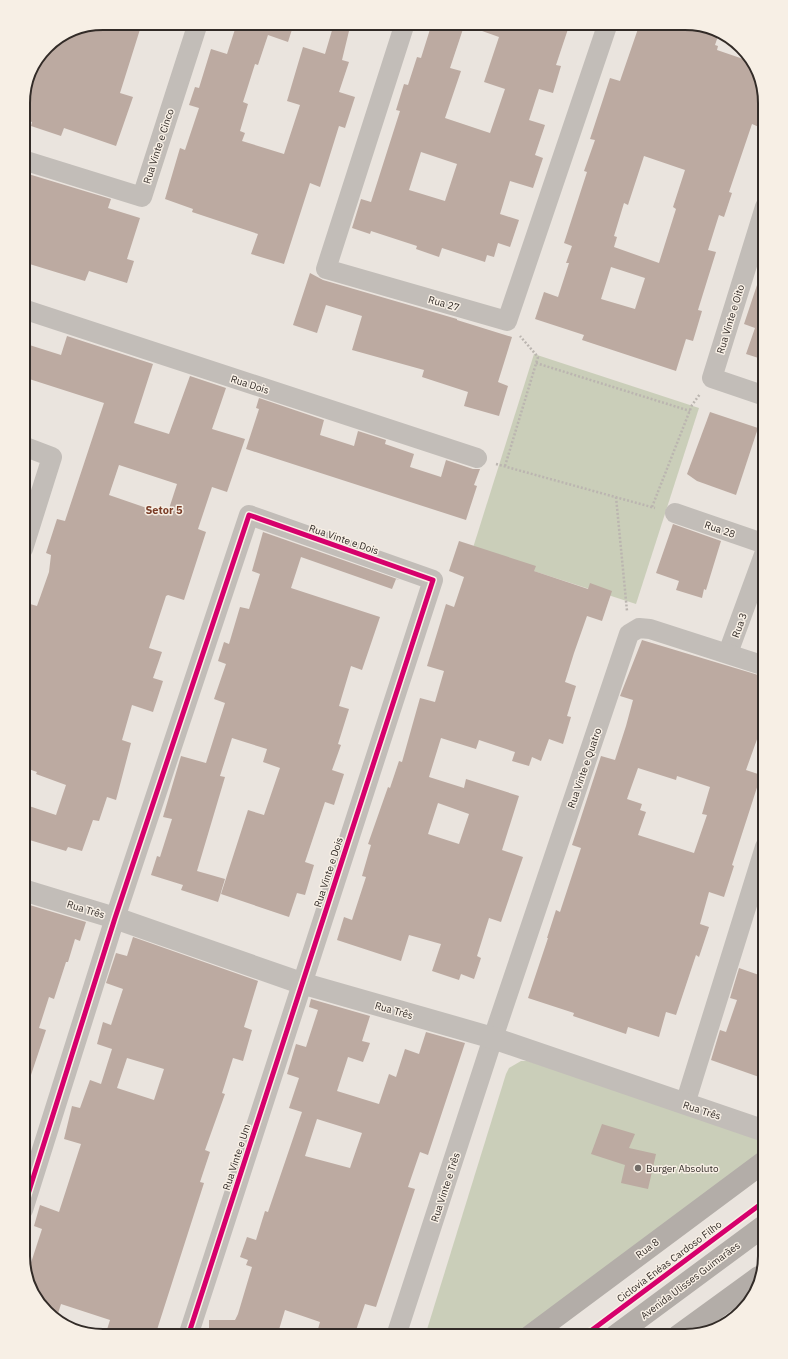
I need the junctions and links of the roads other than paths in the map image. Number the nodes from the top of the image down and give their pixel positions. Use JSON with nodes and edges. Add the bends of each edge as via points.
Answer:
{"nodes":[{"id":1,"x":196,"y":30,"type":"edge"},
{"id":2,"x":403,"y":30,"type":"edge"},
{"id":3,"x":606,"y":30,"type":"edge"},
{"id":4,"x":30,"y":162,"type":"edge"},
{"id":5,"x":758,"y":230,"type":"edge"},
{"id":6,"x":30,"y":311,"type":"edge"},
{"id":7,"x":758,"y":394,"type":"edge"},
{"id":8,"x":30,"y":449,"type":"edge"},
{"id":9,"x":477,"y":458,"type":"road end"},
{"id":10,"x":675,"y":513,"type":"road end"},
{"id":11,"x":30,"y":527,"type":"edge"},
{"id":12,"x":758,"y":542,"type":"edge"},
{"id":13,"x":758,"y":571,"type":"edge"},
{"id":14,"x":728,"y":653,"type":"junction"},
{"id":15,"x":758,"y":664,"type":"edge"},
{"id":16,"x":758,"y":869,"type":"edge"},
{"id":17,"x":30,"y":892,"type":"edge"},
{"id":18,"x":115,"y":918,"type":"junction"},
{"id":19,"x":301,"y":983,"type":"junction"},
{"id":20,"x":493,"y":1038,"type":"junction"},
{"id":21,"x":685,"y":1104,"type":"junction"},
{"id":22,"x":758,"y":1129,"type":"edge"},
{"id":23,"x":758,"y":1166,"type":"edge"},
{"id":24,"x":30,"y":1188,"type":"edge"},
{"id":25,"x":758,"y":1230,"type":"edge"},
{"id":26,"x":753,"y":1281,"type":"edge"},
{"id":27,"x":190,"y":1329,"type":"edge"},
{"id":28,"x":398,"y":1329,"type":"edge"},
{"id":29,"x":539,"y":1329,"type":"edge"},
{"id":30,"x":624,"y":1329,"type":"edge"},
{"id":31,"x":688,"y":1329,"type":"edge"}],
"edges":[{"from":1,"to":4,"type":"street","name":"Rua Vinte e Cinco","via":[[142,197]]},
{"from":2,"to":3,"type":"street","name":"Rua 27","via":[[326,269],[507,321]]},
{"from":5,"to":7,"type":"street","name":"Rua Vinte e Oito","via":[[712,378]]},
{"from":6,"to":9,"type":"street","name":"Rua Dois"},
{"from":8,"to":11,"type":"street","via":[[52,457]]},
{"from":10,"to":12,"type":"street","name":"Rua 28"},
{"from":13,"to":14,"type":"street","name":"Rua 3"},
{"from":14,"to":15,"type":"street"},
{"from":14,"to":20,"type":"street","name":"Rua Vinte e Quatro","via":[[650,629],[639,628],[629,634]]},
{"from":16,"to":21,"type":"street"},
{"from":17,"to":18,"type":"street","name":"Rua Três"},
{"from":18,"to":19,"type":"street","name":"Rua Três"},
{"from":18,"to":19,"type":"street","name":"Rua Vinte e Dois","via":[[249,515],[433,580]]},
{"from":18,"to":24,"type":"street"},
{"from":19,"to":20,"type":"street","name":"Rua Três"},
{"from":19,"to":27,"type":"street","name":"Rua Vinte e Um"},
{"from":20,"to":21,"type":"street","name":"Rua Três"},
{"from":20,"to":28,"type":"street","name":"Rua Vinte e Três"},
{"from":21,"to":22,"type":"street","name":"Rua Três"},
{"from":23,"to":29,"type":"main road","name":"Rua 8"},
{"from":25,"to":30,"type":"main road","name":"Avenida Ulisses Guimarães"},
{"from":26,"to":31,"type":"main road"}]}
